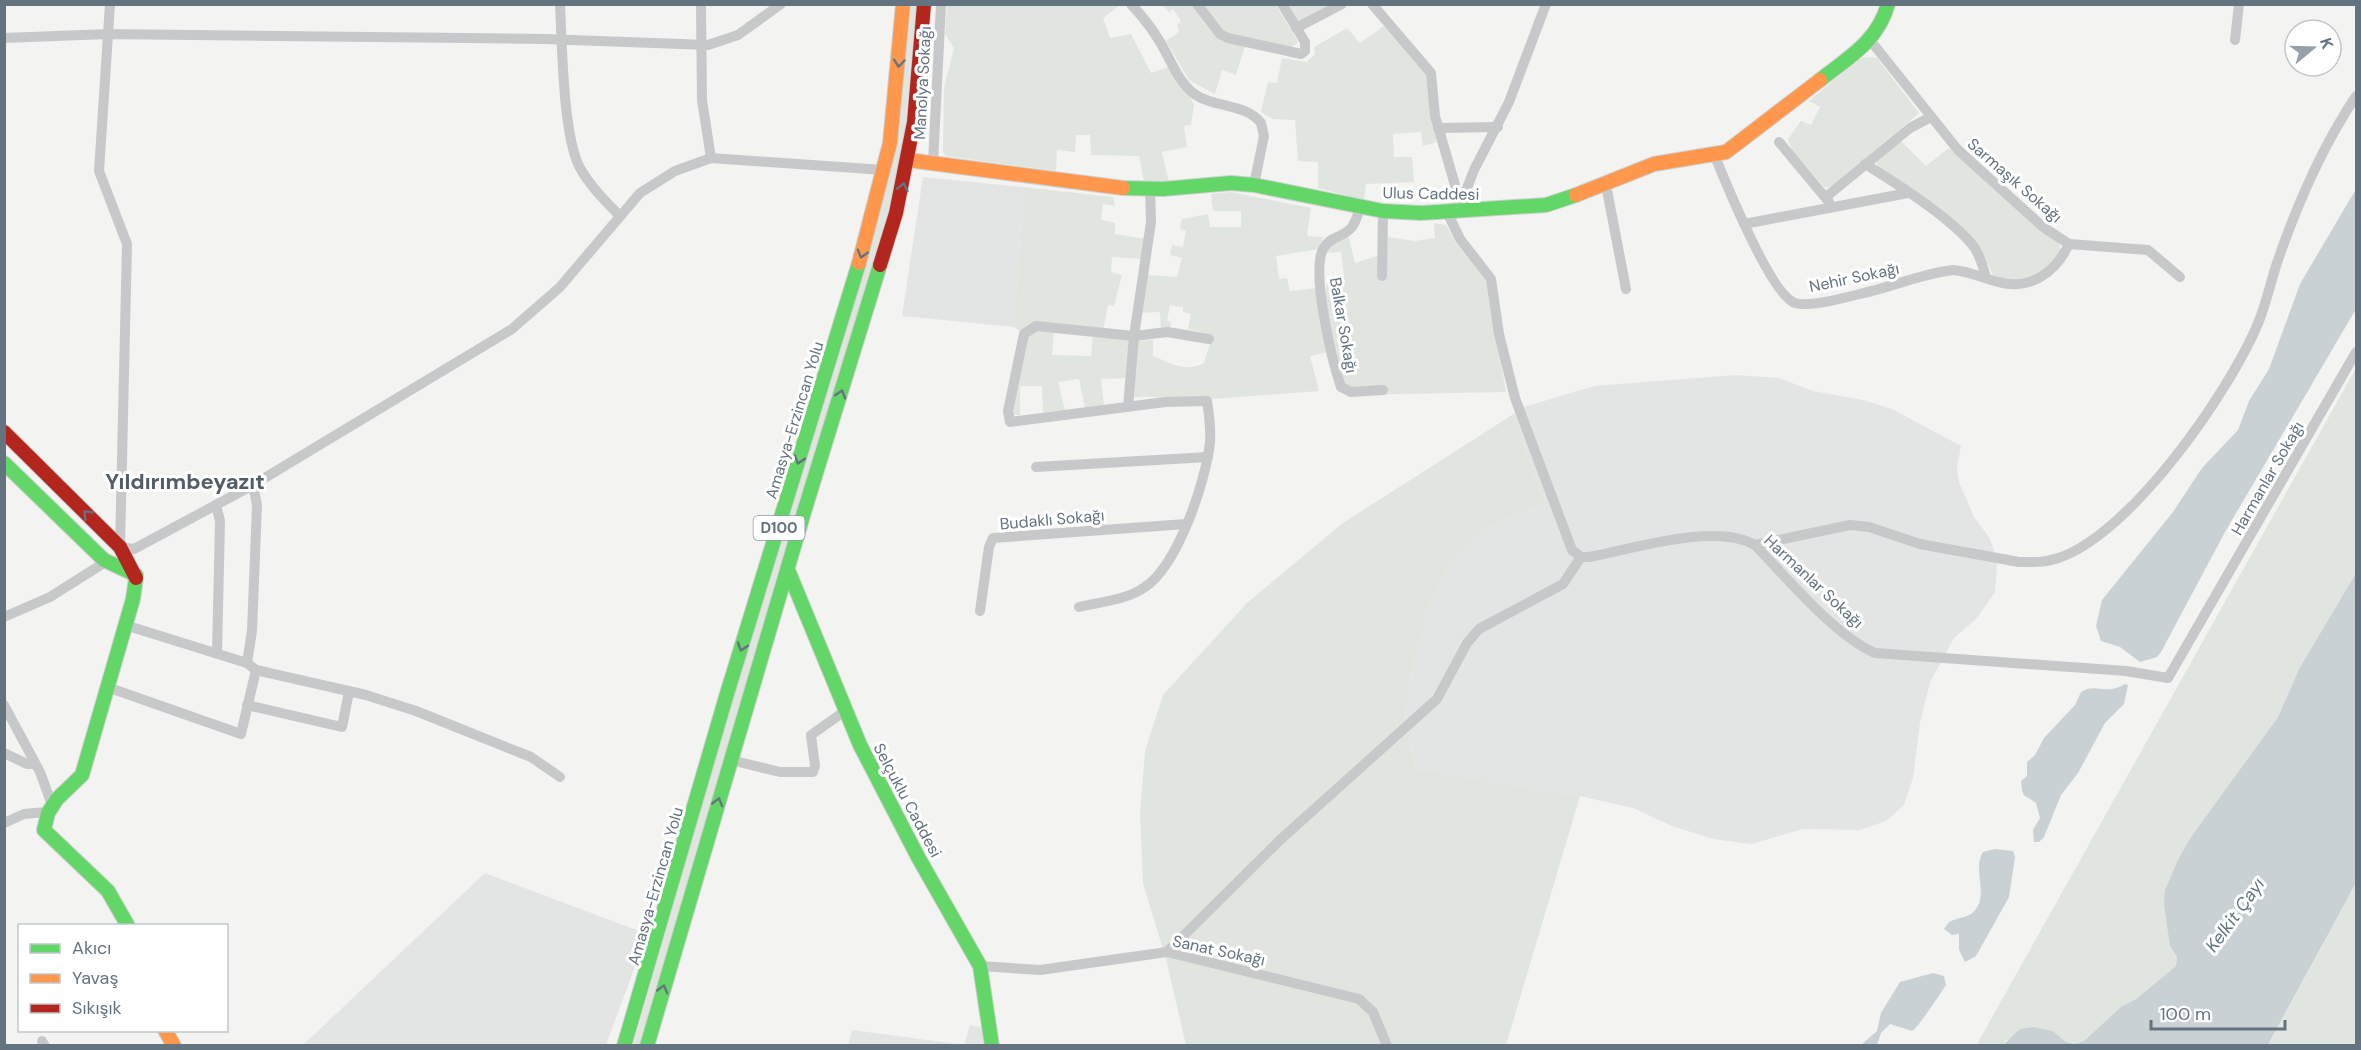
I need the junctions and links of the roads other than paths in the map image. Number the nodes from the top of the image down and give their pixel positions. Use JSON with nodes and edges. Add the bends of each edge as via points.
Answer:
{"nodes":[{"id":1,"x":110,"y":4,"type":"edge"},
{"id":2,"x":560,"y":4,"type":"edge"},
{"id":3,"x":701,"y":4,"type":"edge"},
{"id":4,"x":782,"y":4,"type":"edge"},
{"id":5,"x":903,"y":4,"type":"edge"},
{"id":6,"x":924,"y":4,"type":"edge"},
{"id":7,"x":941,"y":4,"type":"edge"},
{"id":8,"x":1131,"y":4,"type":"edge"},
{"id":9,"x":1197,"y":4,"type":"edge"},
{"id":10,"x":1282,"y":4,"type":"edge"},
{"id":11,"x":1342,"y":4,"type":"edge"},
{"id":12,"x":1372,"y":4,"type":"edge"},
{"id":13,"x":1546,"y":4,"type":"edge"},
{"id":14,"x":1888,"y":4,"type":"edge"},
{"id":15,"x":2239,"y":4,"type":"edge"},
{"id":16,"x":1296,"y":28,"type":"junction"},
{"id":17,"x":108,"y":34,"type":"junction"},
{"id":18,"x":4,"y":38,"type":"edge"},
{"id":19,"x":562,"y":40,"type":"junction"},
{"id":20,"x":1870,"y":40,"type":"junction"},
{"id":21,"x":2235,"y":40,"type":"dead end"},
{"id":22,"x":700,"y":44,"type":"junction"},
{"id":23,"x":2356,"y":96,"type":"edge"},
{"id":24,"x":1929,"y":117,"type":"junction"},
{"id":25,"x":1498,"y":127,"type":"junction"},
{"id":26,"x":1438,"y":128,"type":"junction"},
{"id":27,"x":1779,"y":142,"type":"dead end"},
{"id":28,"x":1714,"y":154,"type":"junction"},
{"id":29,"x":711,"y":158,"type":"junction"},
{"id":30,"x":908,"y":160,"type":"junction"},
{"id":31,"x":933,"y":163,"type":"junction"},
{"id":32,"x":1865,"y":165,"type":"junction"},
{"id":33,"x":884,"y":170,"type":"junction"},
{"id":34,"x":1254,"y":185,"type":"junction"},
{"id":35,"x":1606,"y":185,"type":"junction"},
{"id":36,"x":1150,"y":189,"type":"junction"},
{"id":37,"x":1908,"y":193,"type":"junction"},
{"id":38,"x":1826,"y":197,"type":"junction"},
{"id":39,"x":1361,"y":206,"type":"junction"},
{"id":40,"x":1833,"y":207,"type":"junction"},
{"id":41,"x":1383,"y":211,"type":"junction"},
{"id":42,"x":1453,"y":212,"type":"junction"},
{"id":43,"x":620,"y":216,"type":"junction"},
{"id":44,"x":1744,"y":224,"type":"junction"},
{"id":45,"x":2069,"y":244,"type":"junction"},
{"id":46,"x":1382,"y":276,"type":"dead end"},
{"id":47,"x":2180,"y":277,"type":"dead end"},
{"id":48,"x":1986,"y":278,"type":"junction"},
{"id":49,"x":1626,"y":289,"type":"dead end"},
{"id":50,"x":1134,"y":336,"type":"junction"},
{"id":51,"x":1209,"y":339,"type":"dead end"},
{"id":52,"x":2356,"y":352,"type":"edge"},
{"id":53,"x":1383,"y":390,"type":"dead end"},
{"id":54,"x":1128,"y":407,"type":"junction"},
{"id":55,"x":4,"y":432,"type":"edge"},
{"id":56,"x":1208,"y":457,"type":"junction"},
{"id":57,"x":4,"y":463,"type":"edge"},
{"id":58,"x":1036,"y":467,"type":"dead end"},
{"id":59,"x":253,"y":485,"type":"junction"},
{"id":60,"x":216,"y":505,"type":"junction"},
{"id":61,"x":1186,"y":524,"type":"junction"},
{"id":62,"x":1755,"y":545,"type":"junction"},
{"id":63,"x":120,"y":547,"type":"junction"},
{"id":64,"x":1581,"y":557,"type":"junction"},
{"id":65,"x":107,"y":561,"type":"junction"},
{"id":66,"x":788,"y":570,"type":"junction"},
{"id":67,"x":136,"y":575,"type":"junction"},
{"id":68,"x":1079,"y":607,"type":"dead end"},
{"id":69,"x":980,"y":611,"type":"dead end"},
{"id":70,"x":4,"y":617,"type":"edge"},
{"id":71,"x":125,"y":625,"type":"junction"},
{"id":72,"x":217,"y":653,"type":"junction"},
{"id":73,"x":252,"y":666,"type":"junction"},
{"id":74,"x":107,"y":687,"type":"junction"},
{"id":75,"x":349,"y":692,"type":"junction"},
{"id":76,"x":4,"y":705,"type":"edge"},
{"id":77,"x":248,"y":705,"type":"junction"},
{"id":78,"x":845,"y":711,"type":"junction"},
{"id":79,"x":4,"y":753,"type":"edge"},
{"id":80,"x":731,"y":760,"type":"junction"},
{"id":81,"x":35,"y":764,"type":"junction"},
{"id":82,"x":560,"y":777,"type":"dead end"},
{"id":83,"x":49,"y":809,"type":"junction"},
{"id":84,"x":4,"y":823,"type":"edge"},
{"id":85,"x":127,"y":924,"type":"edge"},
{"id":86,"x":1167,"y":952,"type":"junction"},
{"id":87,"x":980,"y":966,"type":"junction"},
{"id":88,"x":166,"y":1032,"type":"edge"},
{"id":89,"x":174,"y":1046,"type":"edge"},
{"id":90,"x":624,"y":1046,"type":"edge"},
{"id":91,"x":647,"y":1046,"type":"edge"},
{"id":92,"x":992,"y":1046,"type":"edge"},
{"id":93,"x":1387,"y":1046,"type":"edge"}],
"edges":[{"from":1,"to":17,"type":"street"},
{"from":2,"to":19,"type":"street"},
{"from":3,"to":22,"type":"street"},
{"from":4,"to":22,"type":"street","via":[[738,34],[708,45]]},
{"from":5,"to":33,"type":"main road","name":"Amasya-Erzincan Yolu","number":"D100","one_way":true,"via":[[893,118]]},
{"from":6,"to":30,"type":"main road","number":"D100"},
{"from":7,"to":31,"type":"street","name":"Manolya Sokağı"},
{"from":8,"to":34,"type":"street","via":[[1152,29],[1192,92],[1247,113],[1261,123],[1264,136]]},
{"from":9,"to":16,"type":"street","via":[[1220,34],[1241,42],[1301,54],[1306,46]]},
{"from":10,"to":16,"type":"street"},
{"from":11,"to":16,"type":"street"},
{"from":12,"to":26,"type":"street","via":[[1428,67]]},
{"from":13,"to":25,"type":"street"},
{"from":14,"to":20,"type":"main road","name":"Ulus Caddesi","via":[[1884,22]]},
{"from":15,"to":21,"type":"street"},
{"from":17,"to":18,"type":"street"},
{"from":17,"to":19,"type":"street"},
{"from":17,"to":63,"type":"street","via":[[99,171],[127,244]]},
{"from":19,"to":22,"type":"street"},
{"from":19,"to":43,"type":"street","via":[[571,139],[579,165]]},
{"from":20,"to":24,"type":"street","name":"Sarmaşık Sokağı"},
{"from":20,"to":28,"type":"main road","name":"Ulus Caddesi","via":[[1744,141]]},
{"from":22,"to":29,"type":"street","via":[[702,100]]},
{"from":23,"to":62,"type":"street","via":[[2319,157],[2246,348],[2173,463],[2108,528],[2067,554],[2035,562],[1920,544],[1869,527],[1850,525]]},
{"from":24,"to":32,"type":"street"},
{"from":24,"to":45,"type":"street","name":"Sarmaşık Sokağı","via":[[1973,166]]},
{"from":25,"to":26,"type":"street"},
{"from":25,"to":42,"type":"street"},
{"from":26,"to":42,"type":"street","via":[[1455,185]]},
{"from":27,"to":38,"type":"street"},
{"from":28,"to":35,"type":"main road","name":"Ulus Caddesi","via":[[1654,164]]},
{"from":28,"to":44,"type":"street","name":"Nehir Sokağı"},
{"from":29,"to":33,"type":"street"},
{"from":29,"to":43,"type":"street","via":[[675,171],[640,193]]},
{"from":30,"to":31,"type":"main road","name":"Ulus Caddesi"},
{"from":66,"to":30,"type":"main road","number":"D100","one_way":true,"via":[[884,258]]},
{"from":31,"to":36,"type":"main road","name":"Ulus Caddesi","via":[[1088,186]]},
{"from":32,"to":37,"type":"street"},
{"from":32,"to":38,"type":"street"},
{"from":33,"to":90,"type":"main road","name":"Amasya-Erzincan Yolu","number":"D100","one_way":true,"via":[[856,275]]},
{"from":34,"to":36,"type":"main road","name":"Ulus Caddesi"},
{"from":34,"to":39,"type":"main road","name":"Ulus Caddesi"},
{"from":35,"to":42,"type":"main road","name":"Ulus Caddesi","via":[[1546,205]]},
{"from":35,"to":49,"type":"street"},
{"from":36,"to":50,"type":"street","via":[[1151,222]]},
{"from":37,"to":40,"type":"street"},
{"from":37,"to":48,"type":"street","via":[[1965,237],[1980,257]]},
{"from":38,"to":40,"type":"street"},
{"from":39,"to":41,"type":"main road","name":"Ulus Caddesi"},
{"from":39,"to":53,"type":"street","name":"Balkar Sokağı","via":[[1353,226],[1330,239],[1321,253],[1321,289],[1330,351],[1341,387],[1352,392]]},
{"from":40,"to":44,"type":"street"},
{"from":41,"to":42,"type":"main road","name":"Ulus Caddesi"},
{"from":41,"to":46,"type":"street"},
{"from":42,"to":64,"type":"street","via":[[1460,239],[1491,279],[1499,334],[1517,405],[1572,550]]},
{"from":43,"to":59,"type":"street","via":[[560,287],[512,329]]},
{"from":44,"to":48,"type":"street","name":"Nehir Sokağı","via":[[1777,285],[1795,303],[1849,296],[1944,271],[1961,270]]},
{"from":45,"to":47,"type":"street","name":"Sarmaşık Sokağı","via":[[2148,250]]},
{"from":45,"to":48,"type":"street","name":"Nehir Sokağı","via":[[2058,263],[2032,282],[2012,285]]},
{"from":50,"to":51,"type":"street","via":[[1167,332]]},
{"from":50,"to":54,"type":"street"},
{"from":50,"to":54,"type":"street","via":[[1036,326],[1030,329],[1024,334],[1007,419],[1010,422]]},
{"from":52,"to":62,"type":"street","name":"Harmanlar Sokağı","via":[[2168,678],[2126,671],[1875,653],[1817,608]]},
{"from":54,"to":56,"type":"street","via":[[1207,401]]},
{"from":63,"to":55,"type":"main road","one_way":true},
{"from":56,"to":58,"type":"street"},
{"from":56,"to":61,"type":"street"},
{"from":57,"to":65,"type":"main road"},
{"from":59,"to":60,"type":"street"},
{"from":59,"to":73,"type":"street","via":[[256,517]]},
{"from":60,"to":63,"type":"street","via":[[134,549]]},
{"from":60,"to":72,"type":"street","via":[[220,521]]},
{"from":61,"to":68,"type":"street","via":[[1171,558],[1153,582],[1119,598]]},
{"from":61,"to":69,"type":"street","name":"Budaklı Sokağı","via":[[993,538]]},
{"from":62,"to":64,"type":"street","name":"Harmanlar Sokağı","via":[[1745,539],[1702,537]]},
{"from":63,"to":67,"type":"main road"},
{"from":64,"to":86,"type":"street","via":[[1563,584],[1479,629],[1467,643],[1437,699],[1280,840]]},
{"from":65,"to":67,"type":"main road"},
{"from":65,"to":70,"type":"street","via":[[50,597]]},
{"from":66,"to":78,"type":"main road","name":"Selçuklu Caddesi"},
{"from":66,"to":80,"type":"main road","number":"D100"},
{"from":67,"to":71,"type":"main road"},
{"from":71,"to":72,"type":"street"},
{"from":71,"to":74,"type":"main road"},
{"from":72,"to":73,"type":"street"},
{"from":73,"to":75,"type":"street"},
{"from":73,"to":77,"type":"street"},
{"from":74,"to":77,"type":"street","via":[[241,734]]},
{"from":74,"to":83,"type":"main road","via":[[82,775],[62,791]]},
{"from":75,"to":77,"type":"street","via":[[342,727]]},
{"from":75,"to":82,"type":"street","via":[[416,711],[531,757]]},
{"from":76,"to":81,"type":"street"},
{"from":78,"to":80,"type":"street","via":[[811,735],[813,772],[780,772]]},
{"from":78,"to":87,"type":"main road","name":"Selçuklu Caddesi","via":[[882,789]]},
{"from":79,"to":81,"type":"street"},
{"from":91,"to":80,"type":"main road","number":"D100","one_way":true},
{"from":81,"to":83,"type":"street"},
{"from":83,"to":84,"type":"street"},
{"from":83,"to":85,"type":"main road","via":[[44,830],[108,891]]},
{"from":86,"to":87,"type":"street","name":"Sanat Sokağı","via":[[1040,970]]},
{"from":86,"to":93,"type":"street","name":"Sanat Sokağı","via":[[1359,999],[1372,1012]]},
{"from":87,"to":92,"type":"main road","name":"Selçuklu Caddesi"},
{"from":88,"to":89,"type":"main road"}]}
